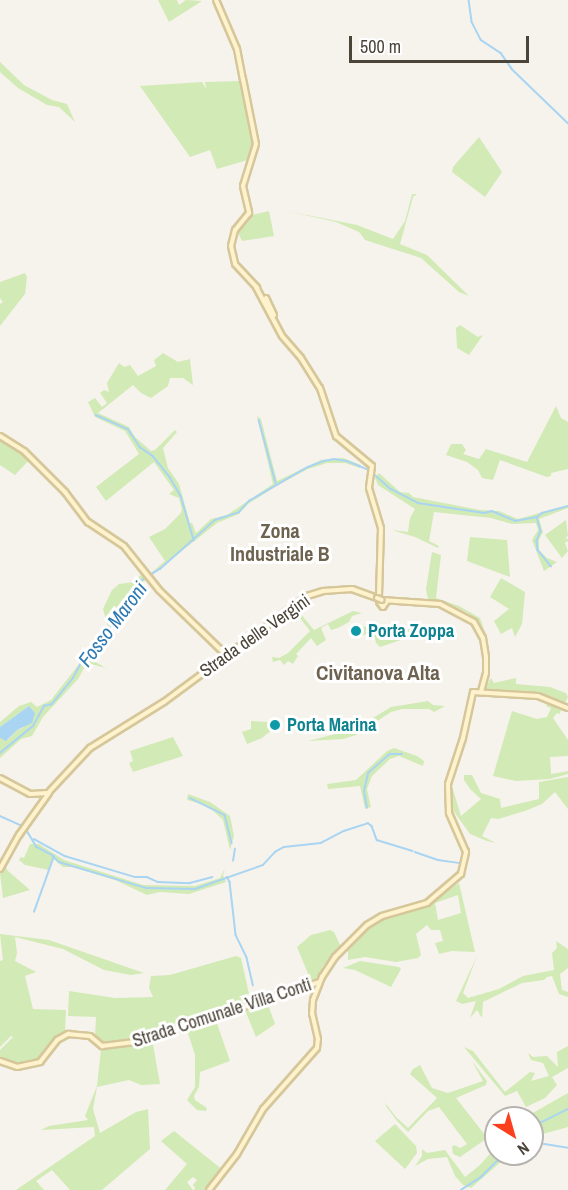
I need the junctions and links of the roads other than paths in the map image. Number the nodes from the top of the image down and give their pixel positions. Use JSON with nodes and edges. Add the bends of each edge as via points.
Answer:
{"nodes":[{"id":1,"x":216,"y":0,"type":"edge"},
{"id":2,"x":0,"y":436,"type":"edge"},
{"id":3,"x":381,"y":599,"type":"junction"},
{"id":4,"x":227,"y":656,"type":"junction"},
{"id":5,"x":481,"y":692,"type":"junction"},
{"id":6,"x":568,"y":708,"type":"edge"},
{"id":7,"x":0,"y":778,"type":"edge"},
{"id":8,"x":50,"y":792,"type":"junction"},
{"id":9,"x":0,"y":869,"type":"edge"},
{"id":10,"x":319,"y":982,"type":"junction"},
{"id":11,"x":0,"y":1061,"type":"edge"},
{"id":12,"x":209,"y":1190,"type":"edge"}],
"edges":[{"from":1,"to":3,"type":"street","via":[[230,28],[256,144],[243,192],[249,213],[231,241],[235,264],[271,307],[282,336],[320,388],[336,436],[368,461],[372,471],[369,489],[381,528]]},
{"from":2,"to":4,"type":"street","via":[[24,451],[65,492],[88,522],[124,546],[150,580]]},
{"from":3,"to":3,"type":"street","via":[[382,607]]},
{"from":3,"to":4,"type":"street","name":"Strada delle Vergini","via":[[352,590],[315,593],[293,605]]},
{"from":3,"to":5,"type":"street","name":"Strada delle Vergini","via":[[440,604],[474,622],[482,635],[486,657]]},
{"from":4,"to":8,"type":"street","name":"Strada delle Vergini","via":[[158,707],[90,748]]},
{"from":5,"to":6,"type":"street","via":[[538,696]]},
{"from":5,"to":10,"type":"street","via":[[474,692],[448,784],[451,817],[466,847],[463,870],[427,903],[382,916],[367,925],[343,948]]},
{"from":7,"to":8,"type":"street","via":[[30,794]]},
{"from":8,"to":9,"type":"street","name":"Strada delle Vergini"},
{"from":10,"to":11,"type":"street","name":"Strada Comunale Villa Conti","via":[[137,1042],[102,1046],[90,1036],[68,1034],[54,1043],[40,1062],[17,1067]]},
{"from":10,"to":12,"type":"street","via":[[312,1005],[317,1048],[263,1109],[232,1161]]}]}
